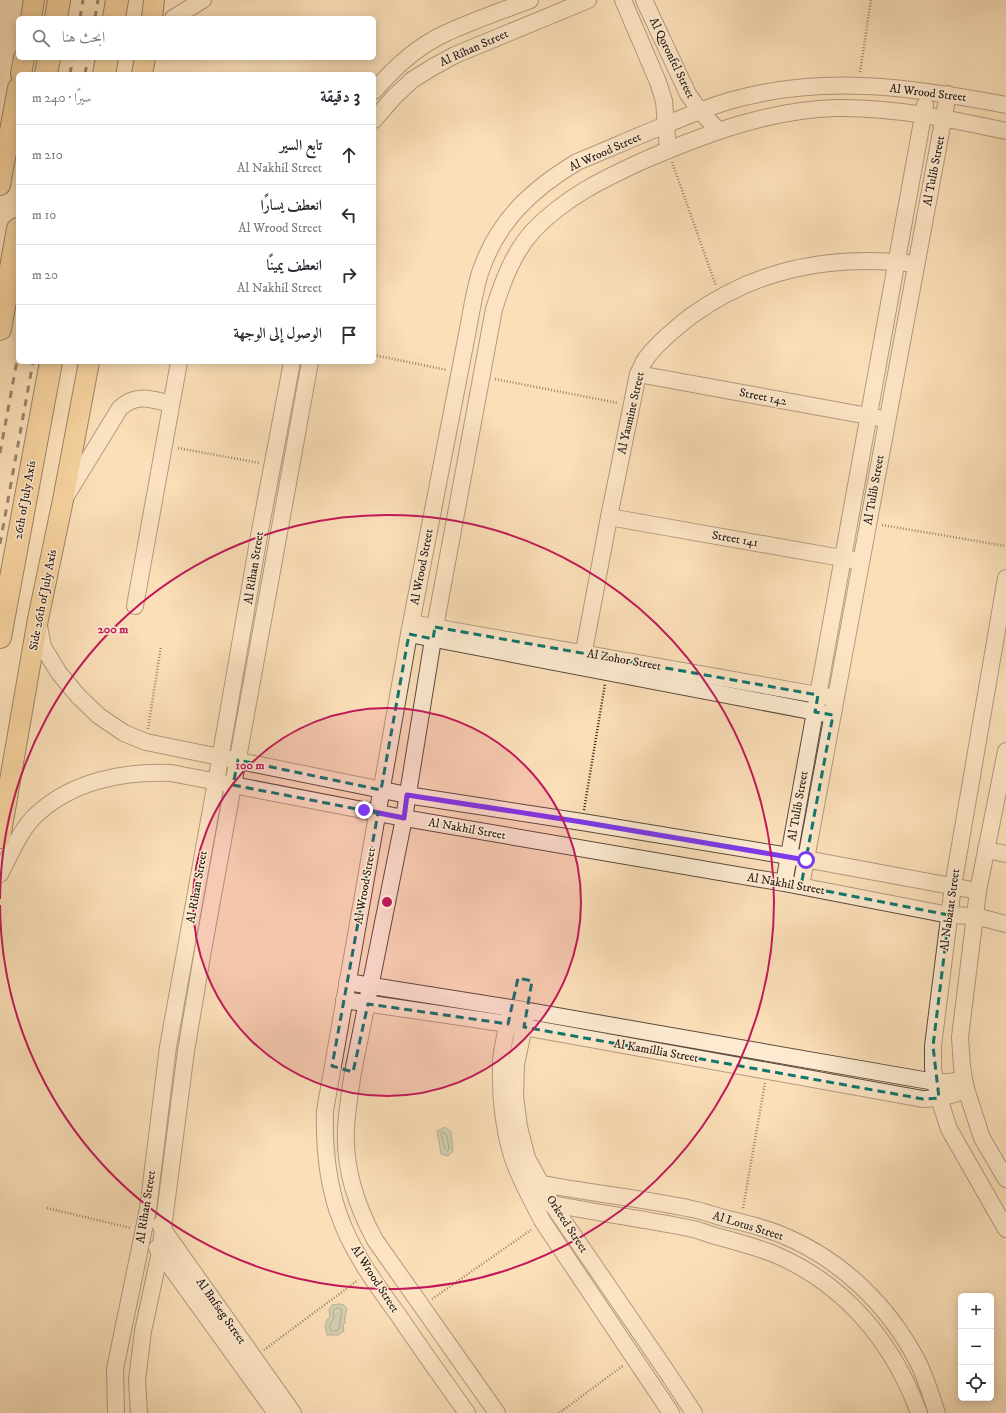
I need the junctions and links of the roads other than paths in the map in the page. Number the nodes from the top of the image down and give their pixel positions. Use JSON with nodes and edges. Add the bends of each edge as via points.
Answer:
{"nodes":[{"id":1,"x":34,"y":0,"type":"edge"},
{"id":2,"x":59,"y":0,"type":"edge"},
{"id":3,"x":117,"y":0,"type":"edge"},
{"id":4,"x":154,"y":0,"type":"edge"},
{"id":5,"x":178,"y":0,"type":"edge"},
{"id":6,"x":202,"y":0,"type":"edge"},
{"id":7,"x":530,"y":0,"type":"edge"},
{"id":8,"x":588,"y":0,"type":"edge"},
{"id":9,"x":623,"y":0,"type":"edge"},
{"id":10,"x":644,"y":0,"type":"edge"},
{"id":11,"x":31,"y":16,"type":"edge"},
{"id":12,"x":56,"y":16,"type":"edge"},
{"id":13,"x":114,"y":16,"type":"edge"},
{"id":14,"x":152,"y":16,"type":"edge"},
{"id":15,"x":174,"y":16,"type":"edge"},
{"id":16,"x":176,"y":16,"type":"edge"},
{"id":17,"x":24,"y":60,"type":"edge"},
{"id":18,"x":49,"y":60,"type":"edge"},
{"id":19,"x":106,"y":60,"type":"edge"},
{"id":20,"x":145,"y":60,"type":"edge"},
{"id":21,"x":21,"y":72,"type":"edge"},
{"id":22,"x":46,"y":72,"type":"edge"},
{"id":23,"x":104,"y":72,"type":"edge"},
{"id":24,"x":142,"y":72,"type":"edge"},
{"id":25,"x":377,"y":87,"type":"edge"},
{"id":26,"x":927,"y":92,"type":"junction"},
{"id":27,"x":948,"y":94,"type":"junction"},
{"id":28,"x":394,"y":97,"type":"junction"},
{"id":29,"x":16,"y":99,"type":"edge"},
{"id":30,"x":1006,"y":105,"type":"edge"},
{"id":31,"x":700,"y":111,"type":"junction"},
{"id":32,"x":923,"y":114,"type":"junction"},
{"id":33,"x":376,"y":118,"type":"edge"},
{"id":34,"x":944,"y":118,"type":"junction"},
{"id":35,"x":666,"y":125,"type":"junction"},
{"id":36,"x":719,"y":131,"type":"junction"},
{"id":37,"x":1006,"y":131,"type":"edge"},
{"id":38,"x":668,"y":150,"type":"junction"},
{"id":39,"x":0,"y":185,"type":"edge"},
{"id":40,"x":16,"y":239,"type":"edge"},
{"id":41,"x":896,"y":262,"type":"junction"},
{"id":42,"x":916,"y":264,"type":"junction"},
{"id":43,"x":469,"y":324,"type":"junction"},
{"id":44,"x":0,"y":329,"type":"edge"},
{"id":45,"x":490,"y":329,"type":"junction"},
{"id":46,"x":51,"y":364,"type":"edge"},
{"id":47,"x":89,"y":364,"type":"edge"},
{"id":48,"x":179,"y":364,"type":"edge"},
{"id":49,"x":292,"y":364,"type":"edge"},
{"id":50,"x":310,"y":364,"type":"edge"},
{"id":51,"x":459,"y":372,"type":"junction"},
{"id":52,"x":638,"y":374,"type":"junction"},
{"id":53,"x":482,"y":376,"type":"junction"},
{"id":54,"x":171,"y":404,"type":"junction"},
{"id":55,"x":868,"y":417,"type":"junction"},
{"id":56,"x":888,"y":420,"type":"junction"},
{"id":57,"x":63,"y":500,"type":"junction"},
{"id":58,"x":609,"y":517,"type":"junction"},
{"id":59,"x":843,"y":558,"type":"junction"},
{"id":60,"x":861,"y":562,"type":"junction"},
{"id":61,"x":1006,"y":578,"type":"edge"},
{"id":62,"x":135,"y":606,"type":"dead end"},
{"id":63,"x":38,"y":619,"type":"junction"},
{"id":64,"x":410,"y":628,"type":"junction"},
{"id":65,"x":434,"y":633,"type":"junction"},
{"id":66,"x":0,"y":637,"type":"edge"},
{"id":67,"x":582,"y":660,"type":"junction"},
{"id":68,"x":818,"y":695,"type":"junction"},
{"id":69,"x":836,"y":698,"type":"junction"},
{"id":70,"x":815,"y":712,"type":"junction"},
{"id":71,"x":833,"y":715,"type":"junction"},
{"id":72,"x":1006,"y":751,"type":"edge"},
{"id":73,"x":220,"y":757,"type":"junction"},
{"id":74,"x":238,"y":760,"type":"junction"},
{"id":75,"x":216,"y":782,"type":"junction"},
{"id":76,"x":234,"y":785,"type":"junction"},
{"id":77,"x":381,"y":790,"type":"junction"},
{"id":78,"x":407,"y":795,"type":"junction"},
{"id":79,"x":378,"y":813,"type":"junction"},
{"id":80,"x":404,"y":818,"type":"junction"},
{"id":81,"x":0,"y":838,"type":"edge"},
{"id":82,"x":986,"y":850,"type":"junction"},
{"id":83,"x":1006,"y":854,"type":"edge"},
{"id":84,"x":789,"y":856,"type":"junction"},
{"id":85,"x":806,"y":860,"type":"junction"},
{"id":86,"x":0,"y":874,"type":"edge"},
{"id":87,"x":784,"y":883,"type":"junction"},
{"id":88,"x":802,"y":886,"type":"junction"},
{"id":89,"x":953,"y":886,"type":"junction"},
{"id":90,"x":978,"y":891,"type":"junction"},
{"id":91,"x":949,"y":915,"type":"junction"},
{"id":92,"x":975,"y":916,"type":"junction"},
{"id":93,"x":1006,"y":924,"type":"edge"},
{"id":94,"x":185,"y":953,"type":"junction"},
{"id":95,"x":202,"y":956,"type":"junction"},
{"id":96,"x":347,"y":982,"type":"junction"},
{"id":97,"x":371,"y":987,"type":"junction"},
{"id":98,"x":344,"y":1000,"type":"junction"},
{"id":99,"x":368,"y":1004,"type":"junction"},
{"id":100,"x":519,"y":1009,"type":"junction"},
{"id":101,"x":508,"y":1024,"type":"junction"},
{"id":102,"x":524,"y":1027,"type":"junction"},
{"id":103,"x":168,"y":1047,"type":"junction"},
{"id":104,"x":186,"y":1051,"type":"junction"},
{"id":105,"x":332,"y":1066,"type":"junction"},
{"id":106,"x":353,"y":1072,"type":"junction"},
{"id":107,"x":935,"y":1082,"type":"junction"},
{"id":108,"x":965,"y":1084,"type":"junction"},
{"id":109,"x":939,"y":1098,"type":"junction"},
{"id":110,"x":1006,"y":1179,"type":"edge"},
{"id":111,"x":522,"y":1180,"type":"junction"},
{"id":112,"x":542,"y":1184,"type":"junction"},
{"id":113,"x":530,"y":1199,"type":"junction"},
{"id":114,"x":552,"y":1204,"type":"junction"},
{"id":115,"x":148,"y":1210,"type":"junction"},
{"id":116,"x":1006,"y":1229,"type":"edge"},
{"id":117,"x":163,"y":1230,"type":"junction"},
{"id":118,"x":143,"y":1231,"type":"junction"},
{"id":119,"x":160,"y":1252,"type":"junction"},
{"id":120,"x":123,"y":1328,"type":"junction"},
{"id":121,"x":143,"y":1331,"type":"junction"},
{"id":122,"x":481,"y":1391,"type":"junction"},
{"id":123,"x":464,"y":1408,"type":"edge"},
{"id":124,"x":116,"y":1413,"type":"edge"},
{"id":125,"x":140,"y":1413,"type":"edge"},
{"id":126,"x":276,"y":1413,"type":"edge"},
{"id":127,"x":293,"y":1413,"type":"edge"},
{"id":128,"x":497,"y":1413,"type":"edge"},
{"id":129,"x":671,"y":1413,"type":"edge"},
{"id":130,"x":694,"y":1413,"type":"edge"},
{"id":131,"x":919,"y":1413,"type":"edge"},
{"id":132,"x":937,"y":1413,"type":"edge"}],
"edges":[{"from":1,"to":11,"type":"main road"},
{"from":2,"to":12,"type":"highway"},
{"from":3,"to":13,"type":"highway"},
{"from":4,"to":14,"type":"main road"},
{"from":5,"to":15,"type":"street"},
{"from":6,"to":16,"type":"street"},
{"from":7,"to":25,"type":"street","name":"Al Rihan Street","via":[[443,34],[421,48]]},
{"from":8,"to":28,"type":"street","name":"Al Rihan Street","via":[[455,55],[412,80]]},
{"from":9,"to":35,"type":"street","name":"Al Qoronfel Street","via":[[658,82],[664,101]]},
{"from":10,"to":31,"type":"street","name":"Al Qoronfel Street","via":[[678,75]]},
{"from":17,"to":21,"type":"main road"},
{"from":18,"to":22,"type":"highway"},
{"from":19,"to":23,"type":"highway"},
{"from":20,"to":24,"type":"main road"},
{"from":25,"to":28,"type":"street"},
{"from":26,"to":27,"type":"street","name":"Al Wrood Street"},
{"from":26,"to":31,"type":"street","name":"Al Wrood Street","via":[[858,85],[796,87],[729,101]]},
{"from":26,"to":32,"type":"street","name":"Al Tulib Street"},
{"from":27,"to":30,"type":"street","name":"Al Wrood Street"},
{"from":27,"to":34,"type":"street","name":"Al Tulib Street"},
{"from":28,"to":33,"type":"street","name":"Al Rihan Street"},
{"from":29,"to":39,"type":"main road"},
{"from":31,"to":35,"type":"street","name":"Al Wrood Street"},
{"from":31,"to":36,"type":"street","name":"Al Qoronfel Street"},
{"from":32,"to":34,"type":"street","name":"Al Wrood Street"},
{"from":32,"to":36,"type":"street","name":"Al Wrood Street","via":[[836,108],[806,110],[768,116]]},
{"from":32,"to":41,"type":"street","name":"Al Tulib Street"},
{"from":34,"to":37,"type":"street","name":"Al Wrood Street"},
{"from":34,"to":42,"type":"street","name":"Al Tulib Street"},
{"from":35,"to":38,"type":"street","name":"Al Qoronfel Street"},
{"from":35,"to":43,"type":"street","name":"Al Wrood Street","via":[[577,162],[533,193],[511,216],[493,243],[480,273]]},
{"from":36,"to":38,"type":"street","name":"Al Wrood Street"},
{"from":38,"to":45,"type":"street","name":"Al Wrood Street","via":[[593,184],[552,212],[537,227],[502,281]]},
{"from":40,"to":44,"type":"highway"},
{"from":41,"to":42,"type":"street","name":"Al Yasmine Street"},
{"from":41,"to":52,"type":"street","name":"Al Yasmine Street","via":[[820,263],[795,268],[748,284],[720,297],[684,322],[645,360]]},
{"from":41,"to":55,"type":"street","name":"Al Tulib Street"},
{"from":42,"to":56,"type":"street","name":"Al Tulib Street"},
{"from":43,"to":45,"type":"street"},
{"from":43,"to":51,"type":"street","name":"Al Wrood Street"},
{"from":45,"to":53,"type":"street","name":"Al Wrood Street"},
{"from":46,"to":66,"type":"highway","name":"26th of July Axis"},
{"from":47,"to":57,"type":"main road","name":"Side 26th of July Axis"},
{"from":48,"to":54,"type":"street"},
{"from":49,"to":73,"type":"street","name":"Al Rihan Street"},
{"from":50,"to":74,"type":"street","name":"Al Rihan Street"},
{"from":51,"to":53,"type":"street"},
{"from":51,"to":64,"type":"street","name":"Al Wrood Street"},
{"from":52,"to":55,"type":"street","name":"Street 142"},
{"from":52,"to":58,"type":"street","name":"Al Yasmine Street"},
{"from":53,"to":65,"type":"street","name":"Al Wrood Street"},
{"from":54,"to":57,"type":"street","via":[[137,398],[120,408]]},
{"from":54,"to":62,"type":"street"},
{"from":55,"to":56,"type":"street","name":"Street 142"},
{"from":55,"to":59,"type":"street","name":"Al Tulib Street"},
{"from":56,"to":60,"type":"street","name":"Al Tulib Street"},
{"from":57,"to":63,"type":"main road","name":"Side 26th of July Axis"},
{"from":58,"to":59,"type":"street","name":"Street 141"},
{"from":58,"to":67,"type":"street","name":"Al Yasmine Street"},
{"from":59,"to":60,"type":"street","name":"Street 141"},
{"from":59,"to":68,"type":"street","name":"Al Tulib Street"},
{"from":60,"to":69,"type":"street","name":"Al Tulib Street"},
{"from":61,"to":89,"type":"street","name":"Al Nabatat Street"},
{"from":63,"to":73,"type":"street","name":"Al Nakhil Street","via":[[43,647],[59,673],[99,716],[124,733],[146,742]]},
{"from":63,"to":81,"type":"main road","name":"Side 26th of July Axis"},
{"from":64,"to":65,"type":"street","name":"Al Zohor Street"},
{"from":64,"to":77,"type":"street","name":"Al Wrood Street"},
{"from":65,"to":67,"type":"street","name":"Al Zohor Street"},
{"from":65,"to":78,"type":"street","name":"Al Wrood Street"},
{"from":67,"to":68,"type":"street","name":"Al Zohor Street"},
{"from":67,"to":70,"type":"street","name":"Al Zohor Street","via":[[607,672]]},
{"from":68,"to":69,"type":"street","name":"Al Zohor Street"},
{"from":68,"to":70,"type":"street","name":"Al Tulib Street"},
{"from":69,"to":71,"type":"street","name":"Al Tulib Street"},
{"from":70,"to":71,"type":"street","name":"Al Zohor Street"},
{"from":70,"to":84,"type":"street","name":"Al Tulib Street"},
{"from":71,"to":85,"type":"street","name":"Al Tulib Street"},
{"from":72,"to":82,"type":"street","name":"Al Nabatat Street"},
{"from":73,"to":74,"type":"street","name":"Al Nakhil Street"},
{"from":73,"to":75,"type":"street","name":"Al Rihan Street"},
{"from":74,"to":76,"type":"street","name":"Al Rihan Street"},
{"from":74,"to":77,"type":"street","name":"Al Nakhil Street"},
{"from":75,"to":76,"type":"street","name":"Al Nakhil Street"},
{"from":75,"to":86,"type":"street","name":"Al Nakhil Street","via":[[152,772],[115,776],[80,788],[36,814],[21,835]]},
{"from":75,"to":94,"type":"street","name":"Al Rihan Street"},
{"from":76,"to":79,"type":"street","name":"Al Nakhil Street"},
{"from":76,"to":95,"type":"street","name":"Al Rihan Street"},
{"from":77,"to":78,"type":"street","name":"Al Nakhil Street"},
{"from":77,"to":79,"type":"street","name":"Al Wrood Street"},
{"from":78,"to":80,"type":"street","name":"Al Wrood Street"},
{"from":78,"to":84,"type":"street","name":"Al Nakhil Street"},
{"from":79,"to":80,"type":"street","name":"Al Nakhil Street"},
{"from":79,"to":96,"type":"street","name":"Al Wrood Street"},
{"from":80,"to":87,"type":"street","name":"Al Nakhil Street"},
{"from":80,"to":97,"type":"street","name":"Al Wrood Street"},
{"from":82,"to":83,"type":"street"},
{"from":82,"to":90,"type":"street","name":"Al Nabatat Street"},
{"from":84,"to":85,"type":"street","name":"Al Nakhil Street"},
{"from":84,"to":87,"type":"street","name":"Al Tulib Street"},
{"from":85,"to":88,"type":"street","name":"Al Tulib Street"},
{"from":85,"to":89,"type":"street","name":"Al Nakhil Street"},
{"from":87,"to":88,"type":"street","name":"Al Nakhil Street"},
{"from":88,"to":91,"type":"street","name":"Al Nakhil Street"},
{"from":89,"to":90,"type":"street","name":"Al Nakhil Street"},
{"from":89,"to":91,"type":"street","name":"Al Nabatat Street"},
{"from":90,"to":92,"type":"street","name":"Al Nabatat Street"},
{"from":91,"to":92,"type":"street","name":"Al Nakhil Street"},
{"from":91,"to":107,"type":"street","name":"Al Nabatat Street","via":[[933,1046]]},
{"from":92,"to":93,"type":"street","name":"Al Nakhil Street"},
{"from":92,"to":108,"type":"street","name":"Al Nabatat Street","via":[[960,1037]]},
{"from":94,"to":95,"type":"street"},
{"from":94,"to":103,"type":"street","name":"Al Rihan Street"},
{"from":95,"to":104,"type":"street","name":"Al Rihan Street"},
{"from":96,"to":97,"type":"street","name":"Al Kamillia Street"},
{"from":96,"to":98,"type":"street","name":"Al Wrood Street"},
{"from":97,"to":99,"type":"street","name":"Al Wrood Street"},
{"from":97,"to":100,"type":"street","name":"Al Kamillia Street"},
{"from":98,"to":99,"type":"street","name":"Al Kamillia Street"},
{"from":98,"to":105,"type":"street","name":"Al Wrood Street"},
{"from":99,"to":101,"type":"street","name":"Al Kamillia Street"},
{"from":99,"to":106,"type":"street","name":"Al Wrood Street"},
{"from":100,"to":101,"type":"street","name":"Orkeed Street"},
{"from":100,"to":102,"type":"street","name":"Orkeed Street"},
{"from":100,"to":107,"type":"street","name":"Al Kamillia Street"},
{"from":101,"to":102,"type":"street","name":"Al Kamillia Street"},
{"from":101,"to":111,"type":"street","name":"Orkeed Street","via":[[501,1061],[501,1093],[512,1156]]},
{"from":102,"to":109,"type":"street","name":"Al Kamillia Street","via":[[923,1099]]},
{"from":102,"to":112,"type":"street","name":"Orkeed Street","via":[[516,1064],[515,1096],[527,1158]]},
{"from":103,"to":104,"type":"street"},
{"from":103,"to":115,"type":"street","name":"Al Rihan Street"},
{"from":104,"to":117,"type":"street","name":"Al Rihan Street"},
{"from":105,"to":106,"type":"street"},
{"from":105,"to":123,"type":"street","name":"Al Wrood Street","via":[[325,1111],[326,1162],[331,1188],[347,1236],[368,1273]]},
{"from":106,"to":122,"type":"street","name":"Al Wrood Street","via":[[346,1131],[348,1162],[358,1204],[375,1240]]},
{"from":107,"to":108,"type":"street","name":"Al Kamillia Street"},
{"from":107,"to":109,"type":"street","name":"Al Nabatat Street"},
{"from":108,"to":109,"type":"street","name":"Al Kamillia Street","via":[[948,1097]]},
{"from":108,"to":110,"type":"street","name":"Al Nabatat Street","via":[[982,1138]]},
{"from":109,"to":116,"type":"street","name":"Al Nabatat Street","via":[[949,1129]]},
{"from":111,"to":112,"type":"street","name":"Al Lotus Street"},
{"from":111,"to":113,"type":"street","name":"Orkeed Street"},
{"from":112,"to":114,"type":"street","name":"Orkeed Street"},
{"from":112,"to":132,"type":"street","name":"Al Lotus Street","via":[[693,1209],[753,1224],[810,1249],[848,1275],[888,1316],[921,1369]]},
{"from":113,"to":114,"type":"street","name":"Al Lotus Street"},
{"from":113,"to":129,"type":"street","name":"Orkeed Street"},
{"from":114,"to":130,"type":"street","name":"Orkeed Street"},
{"from":114,"to":131,"type":"street","name":"Al Lotus Street","via":[[692,1229],[747,1244],[800,1267],[835,1291],[873,1329],[902,1372]]},
{"from":115,"to":117,"type":"street","name":"Al Bnfseg Street"},
{"from":115,"to":118,"type":"street","name":"Al Rihan Street"},
{"from":117,"to":119,"type":"street","name":"Al Rihan Street"},
{"from":117,"to":127,"type":"street","name":"Al Bnfseg Street"},
{"from":118,"to":119,"type":"street","name":"Al Bnfseg Street"},
{"from":118,"to":120,"type":"street","name":"Al Rihan Street"},
{"from":119,"to":121,"type":"street","name":"Al Rihan Street"},
{"from":119,"to":126,"type":"street","name":"Al Bnfseg Street"},
{"from":120,"to":121,"type":"street"},
{"from":120,"to":124,"type":"street","name":"Al Rihan Street","via":[[115,1369]]},
{"from":121,"to":125,"type":"street","name":"Al Rihan Street","via":[[138,1380]]},
{"from":122,"to":123,"type":"street"},
{"from":122,"to":128,"type":"street","name":"Al Wrood Street"}]}
